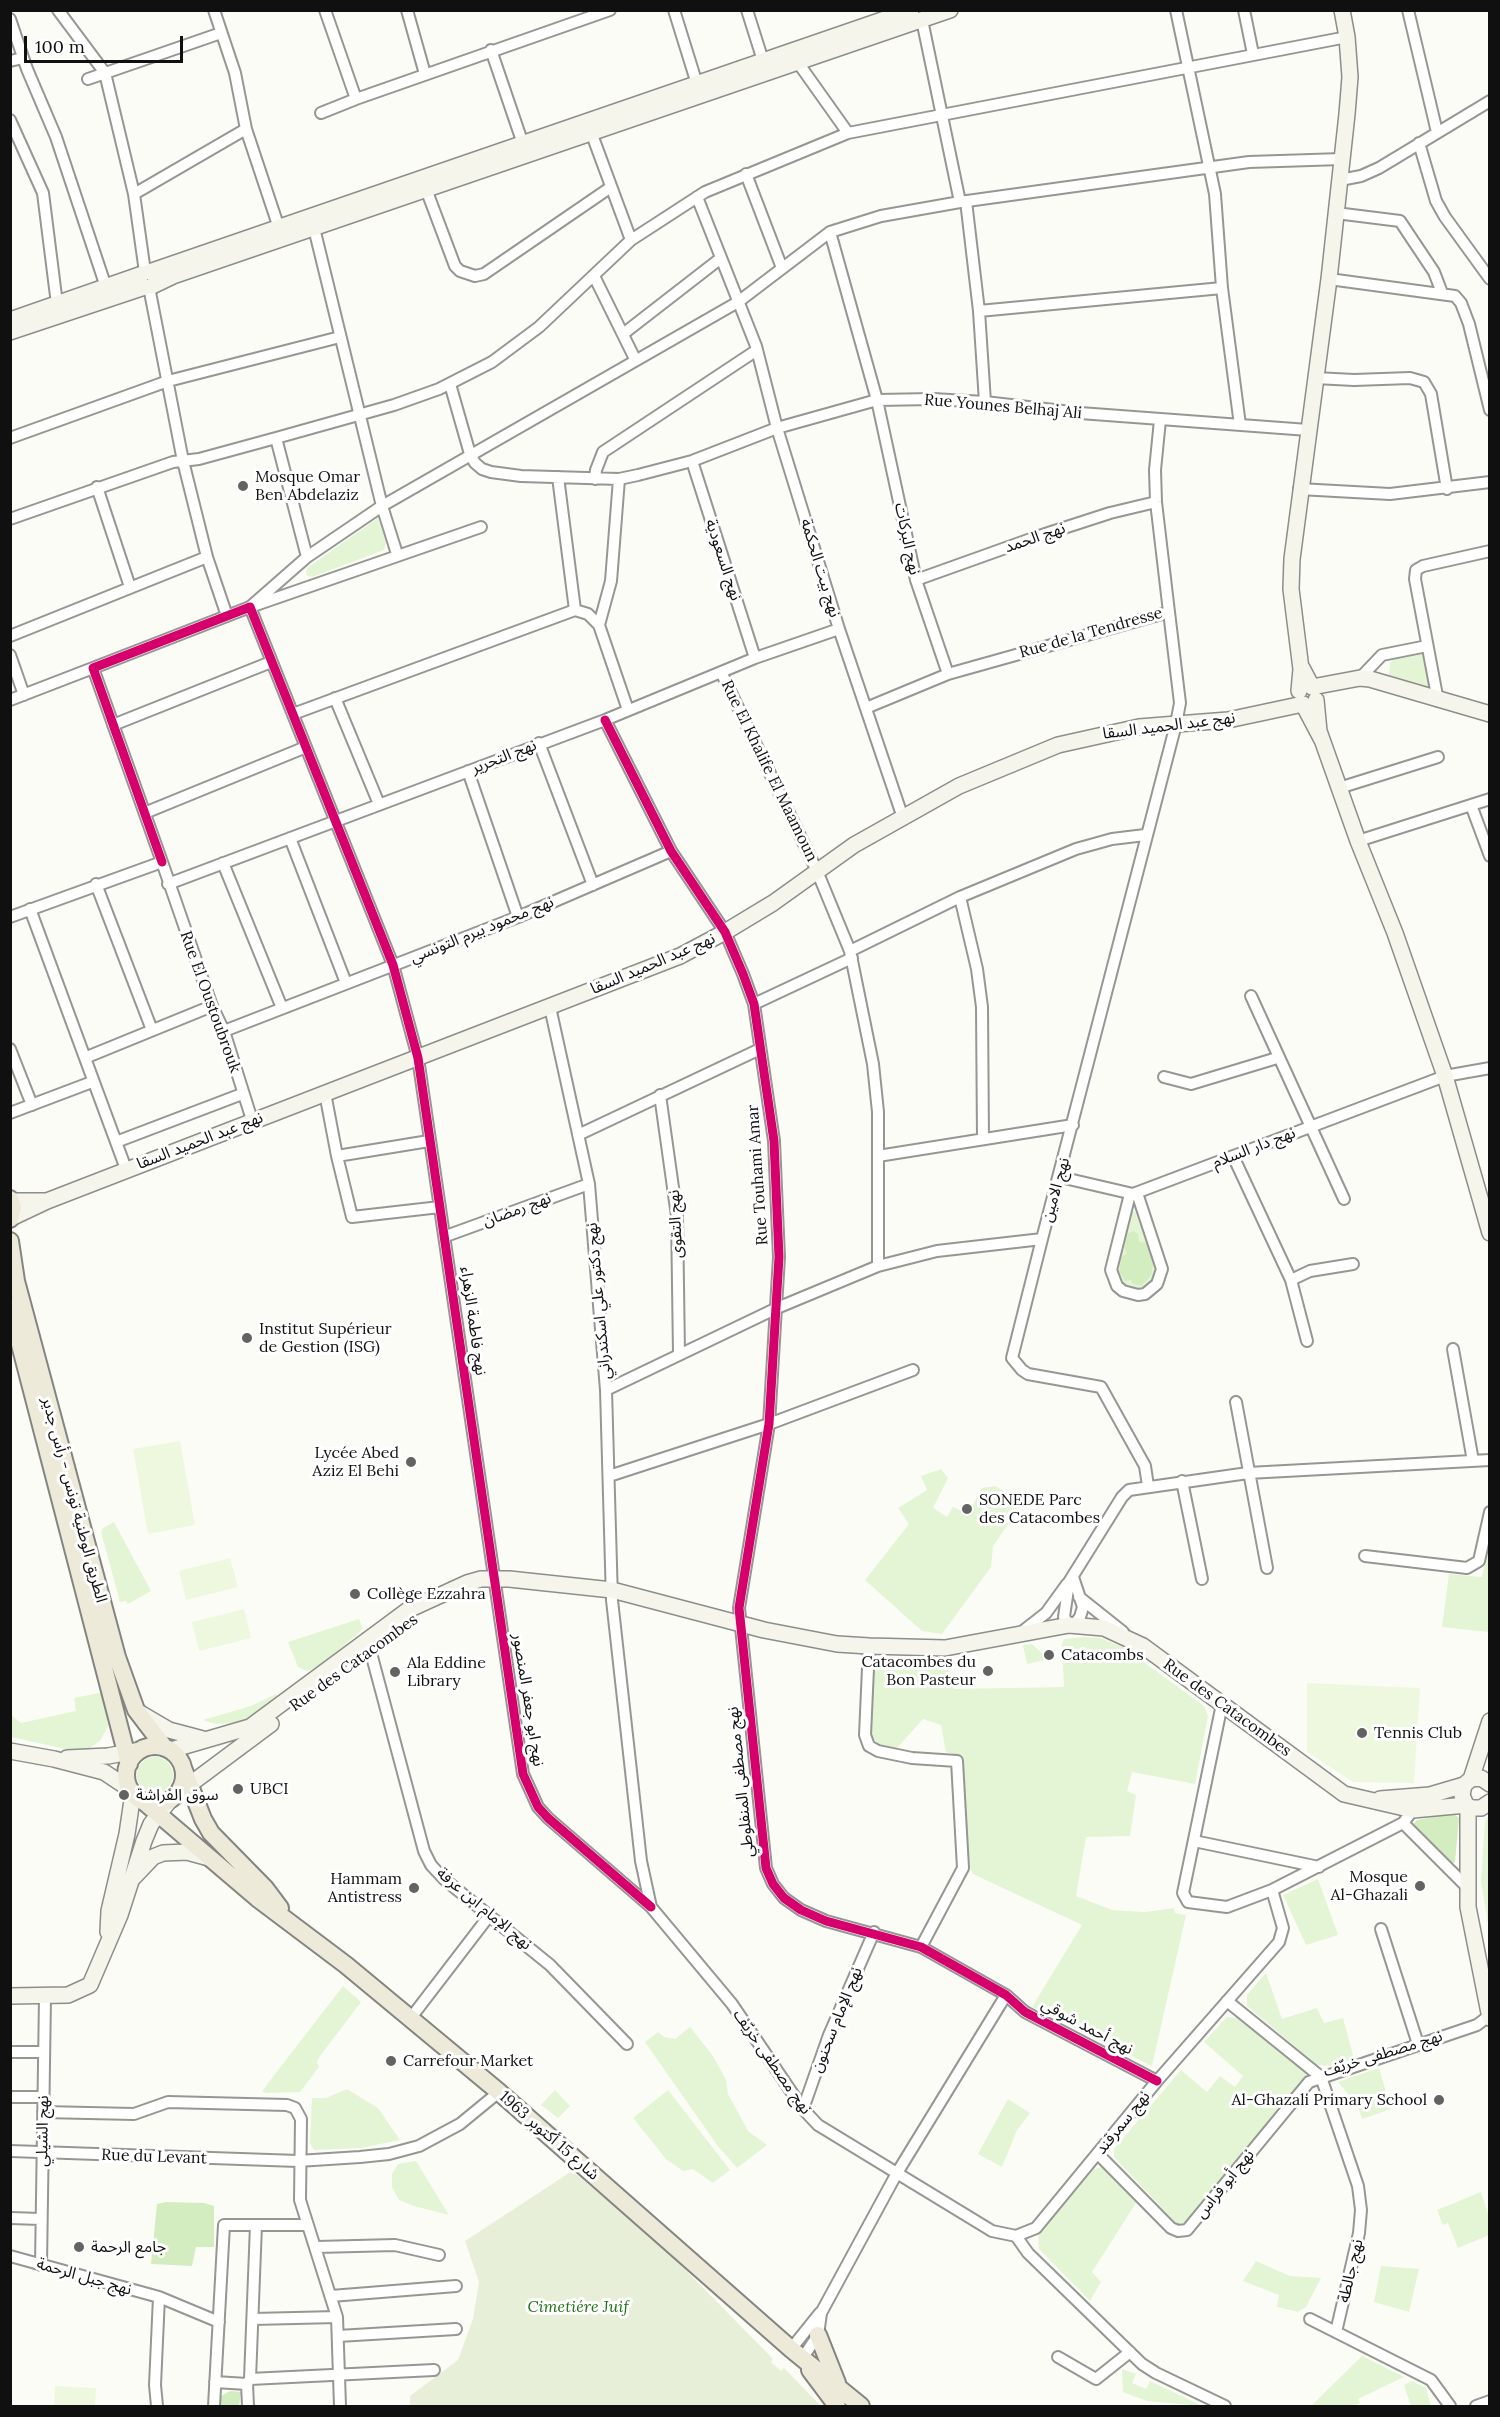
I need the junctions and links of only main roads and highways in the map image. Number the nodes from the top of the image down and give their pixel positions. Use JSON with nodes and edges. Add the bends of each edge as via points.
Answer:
{"nodes":[{"id":1,"x":950,"y":10,"type":"edge"},
{"id":2,"x":1342,"y":10,"type":"edge"},
{"id":3,"x":917,"y":15,"type":"edge"},
{"id":4,"x":764,"y":66,"type":"junction"},
{"id":5,"x":147,"y":280,"type":"junction"},
{"id":6,"x":10,"y":320,"type":"edge"},
{"id":7,"x":10,"y":332,"type":"edge"},
{"id":8,"x":1308,"y":696,"type":"junction"},
{"id":9,"x":1490,"y":714,"type":"edge"},
{"id":10,"x":11,"y":1200,"type":"edge"},
{"id":11,"x":47,"y":1201,"type":"junction"},
{"id":12,"x":11,"y":1219,"type":"edge"},
{"id":13,"x":1489,"y":1232,"type":"edge"},
{"id":14,"x":10,"y":1241,"type":"edge"},
{"id":15,"x":10,"y":1306,"type":"edge"},
{"id":16,"x":369,"y":1642,"type":"junction"},
{"id":17,"x":136,"y":1710,"type":"junction"},
{"id":18,"x":1489,"y":1721,"type":"edge"},
{"id":19,"x":206,"y":1739,"type":"junction"},
{"id":20,"x":168,"y":1749,"type":"junction"},
{"id":21,"x":10,"y":1751,"type":"edge"},
{"id":22,"x":132,"y":1756,"type":"junction"},
{"id":23,"x":54,"y":1759,"type":"junction"},
{"id":24,"x":1478,"y":1782,"type":"edge"},
{"id":25,"x":180,"y":1786,"type":"junction"},
{"id":26,"x":135,"y":1794,"type":"junction"},
{"id":27,"x":1412,"y":1803,"type":"junction"},
{"id":28,"x":1476,"y":1805,"type":"edge"},
{"id":29,"x":158,"y":1814,"type":"junction"},
{"id":30,"x":216,"y":1862,"type":"junction"},
{"id":31,"x":129,"y":1883,"type":"junction"},
{"id":32,"x":290,"y":1921,"type":"junction"},
{"id":33,"x":108,"y":1938,"type":"junction"},
{"id":34,"x":10,"y":1996,"type":"edge"},
{"id":35,"x":1489,"y":2016,"type":"edge"},
{"id":36,"x":818,"y":2335,"type":"road end"},
{"id":37,"x":796,"y":2354,"type":"junction"},
{"id":38,"x":839,"y":2386,"type":"junction"},
{"id":39,"x":837,"y":2406,"type":"edge"},
{"id":40,"x":861,"y":2406,"type":"edge"}],
"edges":[{"from":1,"to":3,"type":"main road"},
{"from":2,"to":8,"type":"main road","via":[[1350,77],[1329,279],[1299,489],[1291,589],[1299,660]]},
{"from":3,"to":4,"type":"main road"},
{"from":4,"to":5,"type":"main road","via":[[697,84],[279,228]]},
{"from":4,"to":5,"type":"main road","via":[[591,132],[173,276]]},
{"from":5,"to":6,"type":"main road","via":[[106,287]]},
{"from":5,"to":7,"type":"main road"},
{"from":8,"to":9,"type":"main road","name":"نهج عبد الحميد السقا","via":[[1360,678]]},
{"from":8,"to":11,"type":"main road","name":"نهج عبد الحميد السقا","via":[[1228,720],[1139,727],[1058,745],[958,786],[854,845],[773,903],[680,956]]},
{"from":8,"to":13,"type":"main road","via":[[1445,1076]]},
{"from":10,"to":11,"type":"main road"},
{"from":10,"to":12,"type":"main road"},
{"from":11,"to":12,"type":"main road","name":"نهج عبد الحميد السقا"},
{"from":14,"to":17,"type":"main road","name":"الطريق الوطنية تونس - رأس جدير","via":[[16,1281],[106,1617]]},
{"from":15,"to":22,"type":"main road","name":"الطريق الوطنية تونس - رأس جدير"},
{"from":16,"to":19,"type":"main road","name":"Rue des Catacombes","via":[[261,1721]]},
{"from":16,"to":25,"type":"main road","name":"Rue des Catacombes"},
{"from":16,"to":27,"type":"main road","name":"Rue des Catacombes","via":[[421,1613],[495,1584],[612,1595],[837,1644],[945,1648],[1071,1625],[1104,1628],[1130,1638],[1338,1790],[1366,1800]]},
{"from":17,"to":19,"type":"main road","via":[[169,1730]]},
{"from":17,"to":20,"type":"main road","name":"الطريق الوطنية تونس - رأس جدير"},
{"from":18,"to":24,"type":"main road"},
{"from":19,"to":20,"type":"main road","name":"Rue des Catacombes"},
{"from":20,"to":22,"type":"main road","via":[[149,1747]]},
{"from":20,"to":25,"type":"main road"},
{"from":21,"to":23,"type":"main road"},
{"from":22,"to":23,"type":"main road"},
{"from":22,"to":26,"type":"main road","via":[[127,1777]]},
{"from":23,"to":26,"type":"main road","via":[[104,1772]]},
{"from":24,"to":27,"type":"main road"},
{"from":24,"to":28,"type":"main road","via":[[1462,1795]]},
{"from":25,"to":26,"type":"main road","via":[[152,1804]]},
{"from":25,"to":29,"type":"main road","name":"Rue des Catacombes"},
{"from":25,"to":32,"type":"main road","name":"شارع 15 أكتوبر 1963","via":[[211,1833],[265,1888]]},
{"from":26,"to":29,"type":"main road","name":"شارع 15 أكتوبر 1963"},
{"from":26,"to":33,"type":"main road","via":[[109,1911]]},
{"from":27,"to":28,"type":"main road"},
{"from":28,"to":35,"type":"main road","via":[[1466,1886]]},
{"from":29,"to":30,"type":"main road","name":"شارع 15 أكتوبر 1963"},
{"from":29,"to":31,"type":"main road","name":"Rue des Catacombes"},
{"from":30,"to":31,"type":"main road","via":[[187,1852],[163,1853],[153,1857]]},
{"from":30,"to":32,"type":"main road","name":"شارع 15 أكتوبر 1963"},
{"from":31,"to":33,"type":"main road","name":"Rue des Catacombes","via":[[120,1915]]},
{"from":32,"to":37,"type":"main road","name":"شارع 15 أكتوبر 1963","via":[[499,2092]]},
{"from":33,"to":34,"type":"main road","via":[[90,1985],[77,1993]]},
{"from":36,"to":38,"type":"main road"},
{"from":37,"to":38,"type":"main road","name":"شارع 15 أكتوبر 1963"},
{"from":37,"to":39,"type":"main road","name":"شارع 15 أكتوبر 1963"},
{"from":38,"to":40,"type":"main road","name":"شارع 15 أكتوبر 1963"}]}
